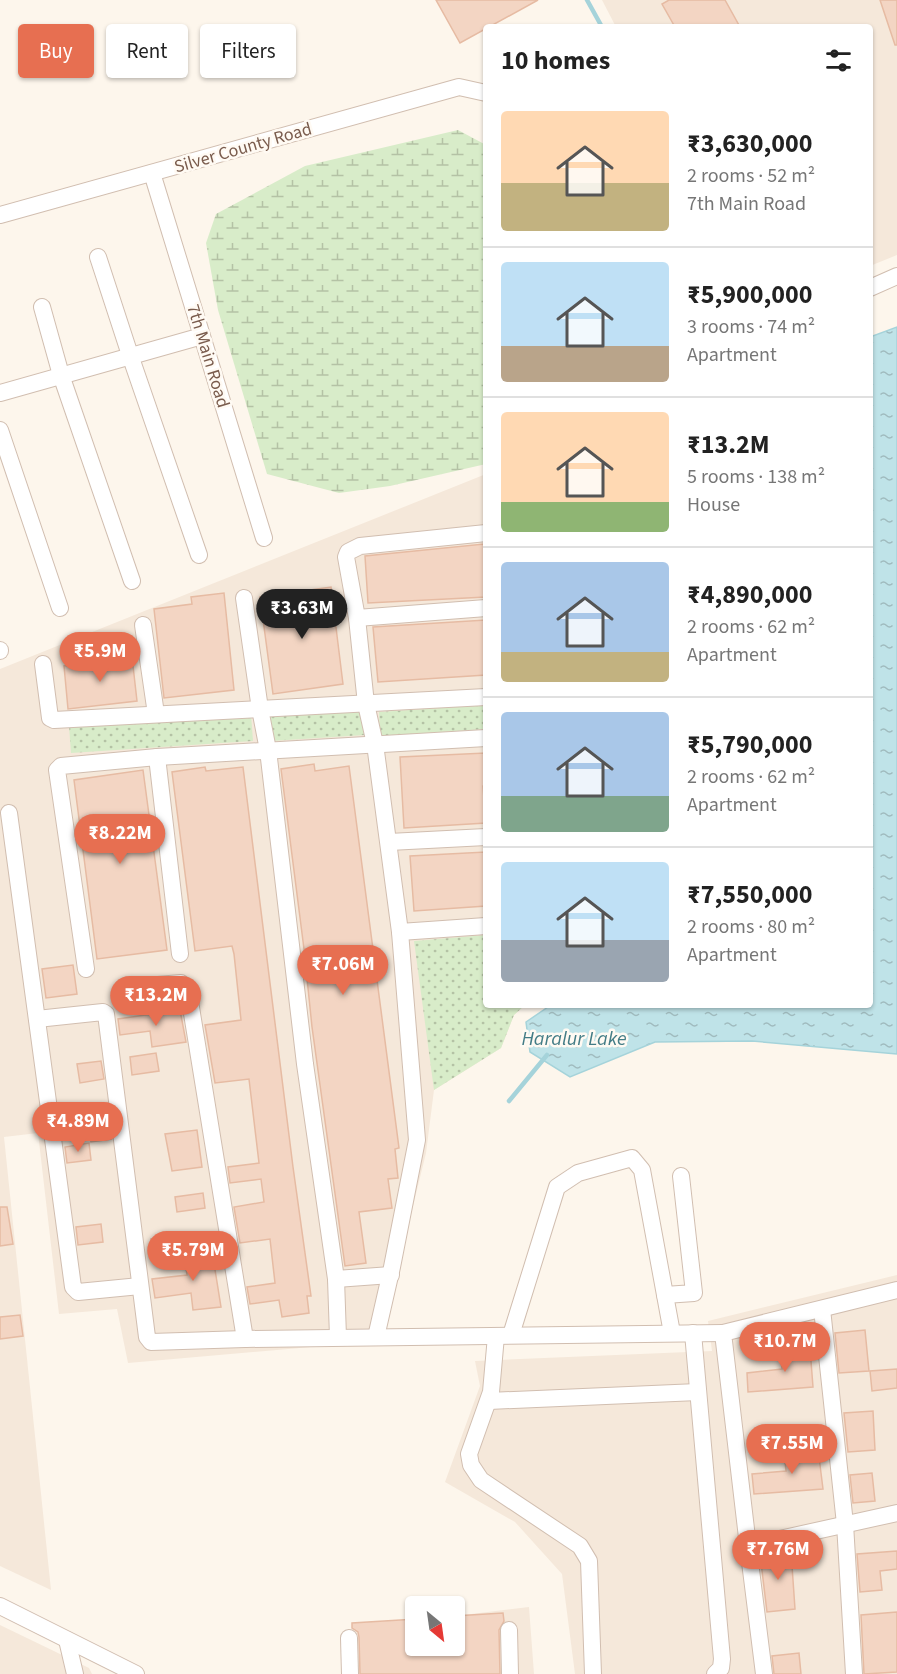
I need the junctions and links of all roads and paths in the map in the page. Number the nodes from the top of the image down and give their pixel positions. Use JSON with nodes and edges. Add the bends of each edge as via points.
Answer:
{"nodes":[{"id":1,"x":483,"y":92,"type":"edge"},
{"id":2,"x":152,"y":173,"type":"junction"},
{"id":3,"x":0,"y":215,"type":"edge"},
{"id":4,"x":98,"y":257,"type":"dead end"},
{"id":5,"x":897,"y":276,"type":"edge"},
{"id":6,"x":873,"y":287,"type":"edge"},
{"id":7,"x":42,"y":307,"type":"dead end"},
{"id":8,"x":202,"y":336,"type":"junction"},
{"id":9,"x":129,"y":355,"type":"junction"},
{"id":10,"x":61,"y":375,"type":"junction"},
{"id":11,"x":0,"y":393,"type":"edge"},
{"id":12,"x":0,"y":429,"type":"edge"},
{"id":13,"x":483,"y":533,"type":"edge"},
{"id":14,"x":264,"y":538,"type":"dead end"},
{"id":15,"x":199,"y":555,"type":"dead end"},
{"id":16,"x":132,"y":581,"type":"dead end"},
{"id":17,"x":244,"y":597,"type":"dead end"},
{"id":18,"x":60,"y":608,"type":"dead end"},
{"id":19,"x":483,"y":608,"type":"edge"},
{"id":20,"x":357,"y":618,"type":"junction"},
{"id":21,"x":143,"y":625,"type":"dead end"},
{"id":22,"x":43,"y":664,"type":"dead end"},
{"id":23,"x":483,"y":697,"type":"edge"},
{"id":24,"x":366,"y":704,"type":"junction"},
{"id":25,"x":260,"y":709,"type":"junction"},
{"id":26,"x":156,"y":714,"type":"junction"},
{"id":27,"x":483,"y":738,"type":"edge"},
{"id":28,"x":375,"y":744,"type":"junction"},
{"id":29,"x":268,"y":750,"type":"junction"},
{"id":30,"x":157,"y":757,"type":"junction"},
{"id":31,"x":9,"y":813,"type":"dead end"},
{"id":32,"x":483,"y":837,"type":"edge"},
{"id":33,"x":389,"y":842,"type":"junction"},
{"id":34,"x":483,"y":927,"type":"edge"},
{"id":35,"x":400,"y":932,"type":"junction"},
{"id":36,"x":180,"y":954,"type":"dead end"},
{"id":37,"x":86,"y":969,"type":"dead end"},
{"id":38,"x":123,"y":988,"type":"dead end"},
{"id":39,"x":37,"y":1019,"type":"junction"},
{"id":40,"x":681,"y":1176,"type":"dead end"},
{"id":41,"x":391,"y":1275,"type":"junction"},
{"id":42,"x":336,"y":1279,"type":"junction"},
{"id":43,"x":140,"y":1286,"type":"junction"},
{"id":44,"x":897,"y":1290,"type":"edge"},
{"id":45,"x":665,"y":1295,"type":"junction"},
{"id":46,"x":822,"y":1309,"type":"junction"},
{"id":47,"x":672,"y":1333,"type":"junction"},
{"id":48,"x":693,"y":1333,"type":"junction"},
{"id":49,"x":723,"y":1333,"type":"junction"},
{"id":50,"x":504,"y":1335,"type":"junction"},
{"id":51,"x":338,"y":1337,"type":"junction"},
{"id":52,"x":376,"y":1337,"type":"junction"},
{"id":53,"x":245,"y":1339,"type":"junction"},
{"id":54,"x":698,"y":1392,"type":"junction"},
{"id":55,"x":489,"y":1401,"type":"junction"},
{"id":56,"x":897,"y":1513,"type":"edge"},
{"id":57,"x":845,"y":1524,"type":"junction"},
{"id":58,"x":748,"y":1546,"type":"junction"},
{"id":59,"x":0,"y":1606,"type":"edge"},
{"id":60,"x":509,"y":1630,"type":"dead end"},
{"id":61,"x":349,"y":1638,"type":"dead end"},
{"id":62,"x":67,"y":1640,"type":"junction"},
{"id":63,"x":75,"y":1674,"type":"edge"},
{"id":64,"x":136,"y":1674,"type":"edge"},
{"id":65,"x":350,"y":1674,"type":"edge"},
{"id":66,"x":510,"y":1674,"type":"edge"},
{"id":67,"x":594,"y":1674,"type":"edge"},
{"id":68,"x":715,"y":1674,"type":"edge"},
{"id":69,"x":764,"y":1674,"type":"edge"},
{"id":70,"x":854,"y":1674,"type":"edge"}],
"edges":[{"from":1,"to":2,"type":"street","name":"Silver County Road","via":[[459,87]]},
{"from":2,"to":3,"type":"street","name":"Silver County Road"},
{"from":2,"to":8,"type":"street","name":"7th Main Road"},
{"from":4,"to":9,"type":"street"},
{"from":5,"to":6,"type":"street"},
{"from":7,"to":10,"type":"street"},
{"from":8,"to":9,"type":"street"},
{"from":8,"to":14,"type":"street","name":"7th Main Road"},
{"from":9,"to":10,"type":"street"},
{"from":9,"to":15,"type":"street"},
{"from":10,"to":11,"type":"street"},
{"from":10,"to":16,"type":"street"},
{"from":12,"to":18,"type":"street"},
{"from":13,"to":20,"type":"street","via":[[360,546],[348,552]]},
{"from":17,"to":25,"type":"street"},
{"from":19,"to":20,"type":"street"},
{"from":20,"to":24,"type":"street"},
{"from":21,"to":26,"type":"street"},
{"from":22,"to":26,"type":"street","via":[[52,720]]},
{"from":23,"to":24,"type":"street"},
{"from":24,"to":25,"type":"street"},
{"from":24,"to":28,"type":"street"},
{"from":25,"to":26,"type":"street"},
{"from":25,"to":29,"type":"street"},
{"from":27,"to":28,"type":"street"},
{"from":28,"to":29,"type":"street"},
{"from":28,"to":33,"type":"street"},
{"from":29,"to":30,"type":"street"},
{"from":29,"to":42,"type":"street","via":[[305,1064]]},
{"from":30,"to":36,"type":"street"},
{"from":30,"to":37,"type":"street","via":[[64,765],[57,770]]},
{"from":31,"to":39,"type":"street"},
{"from":32,"to":33,"type":"street"},
{"from":33,"to":35,"type":"street"},
{"from":34,"to":35,"type":"street"},
{"from":35,"to":41,"type":"street","via":[[417,1140]]},
{"from":38,"to":53,"type":"street","via":[[181,983],[188,989]]},
{"from":39,"to":43,"type":"street","via":[[74,1290]]},
{"from":39,"to":43,"type":"street","via":[[106,1014]]},
{"from":40,"to":45,"type":"street","via":[[694,1293]]},
{"from":41,"to":42,"type":"street"},
{"from":41,"to":52,"type":"street"},
{"from":42,"to":51,"type":"street"},
{"from":43,"to":53,"type":"street","via":[[151,1342]]},
{"from":44,"to":46,"type":"street"},
{"from":45,"to":47,"type":"street"},
{"from":45,"to":50,"type":"street","via":[[642,1170],[632,1158],[578,1173],[557,1187]]},
{"from":46,"to":49,"type":"street"},
{"from":46,"to":57,"type":"street"},
{"from":47,"to":48,"type":"street"},
{"from":47,"to":50,"type":"street"},
{"from":48,"to":49,"type":"street"},
{"from":48,"to":54,"type":"street"},
{"from":49,"to":58,"type":"street"},
{"from":50,"to":52,"type":"street"},
{"from":50,"to":55,"type":"street"},
{"from":51,"to":52,"type":"street"},
{"from":51,"to":53,"type":"street"},
{"from":54,"to":55,"type":"street"},
{"from":54,"to":68,"type":"street","via":[[722,1659]]},
{"from":55,"to":67,"type":"street","via":[[469,1454],[471,1466],[480,1480],[586,1553]]},
{"from":56,"to":57,"type":"street"},
{"from":57,"to":58,"type":"street"},
{"from":57,"to":70,"type":"street"},
{"from":58,"to":69,"type":"street"},
{"from":59,"to":62,"type":"street"},
{"from":60,"to":66,"type":"street"},
{"from":61,"to":65,"type":"street"},
{"from":62,"to":63,"type":"street"},
{"from":62,"to":64,"type":"street"}]}
